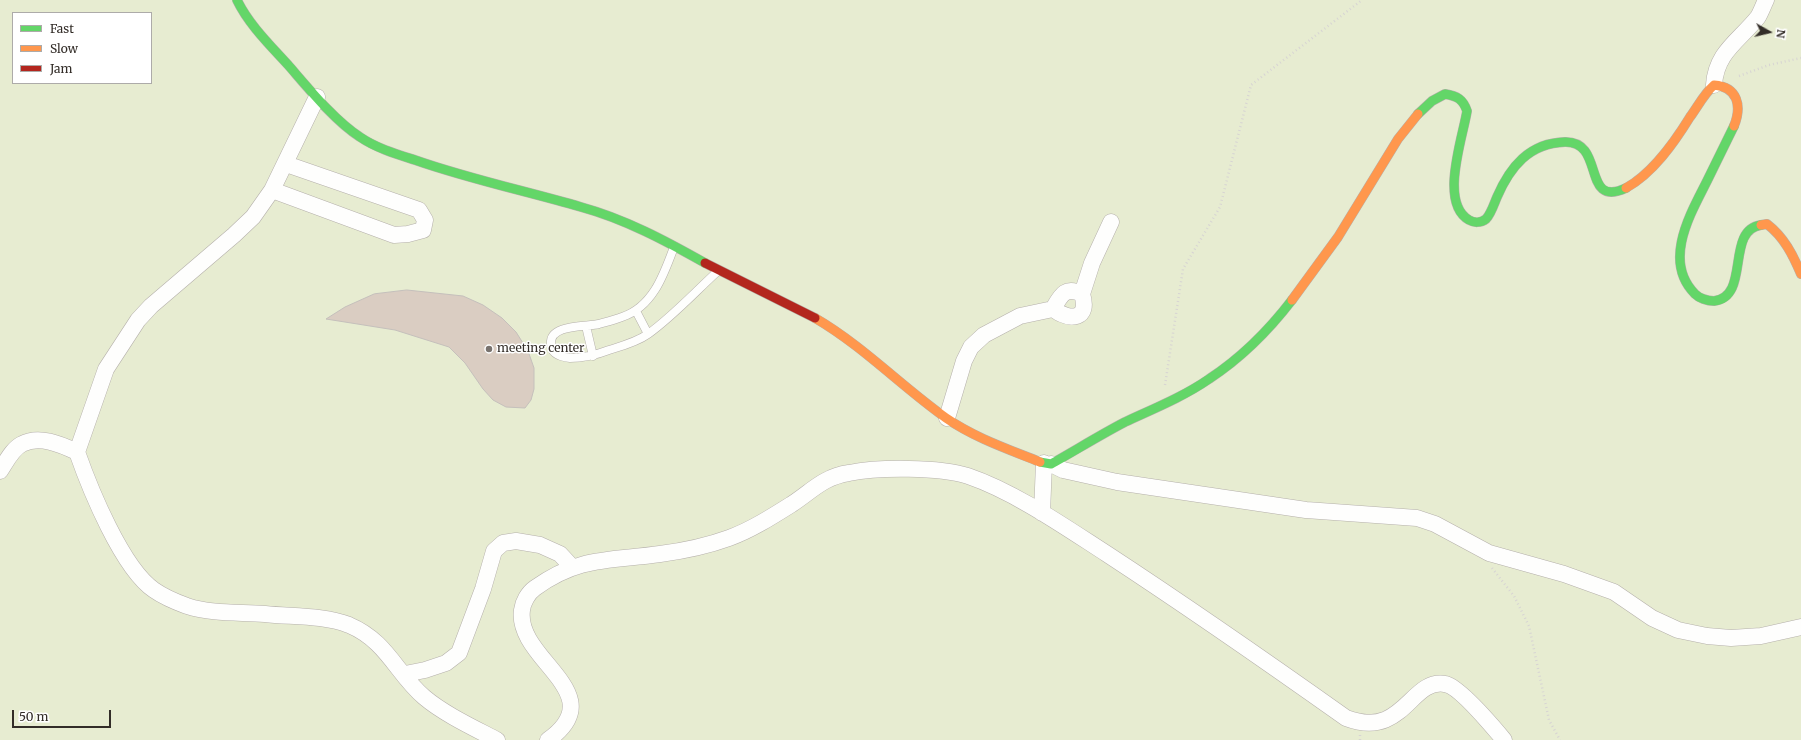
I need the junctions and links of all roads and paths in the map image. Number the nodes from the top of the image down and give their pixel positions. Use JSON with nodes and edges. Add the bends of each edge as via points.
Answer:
{"nodes":[{"id":1,"x":237,"y":0,"type":"edge"},
{"id":2,"x":1362,"y":0,"type":"edge"},
{"id":3,"x":1766,"y":0,"type":"edge"},
{"id":4,"x":1801,"y":58,"type":"edge"},
{"id":5,"x":1714,"y":85,"type":"junction"},
{"id":6,"x":317,"y":97,"type":"junction"},
{"id":7,"x":286,"y":164,"type":"junction"},
{"id":8,"x":272,"y":190,"type":"junction"},
{"id":9,"x":1111,"y":222,"type":"dead end"},
{"id":10,"x":675,"y":246,"type":"junction"},
{"id":11,"x":719,"y":271,"type":"junction"},
{"id":12,"x":1801,"y":274,"type":"edge"},
{"id":13,"x":1082,"y":294,"type":"junction"},
{"id":14,"x":1053,"y":309,"type":"junction"},
{"id":15,"x":636,"y":311,"type":"junction"},
{"id":16,"x":586,"y":326,"type":"junction"},
{"id":17,"x":648,"y":334,"type":"junction"},
{"id":18,"x":593,"y":356,"type":"junction"},
{"id":19,"x":1162,"y":405,"type":"junction"},
{"id":20,"x":947,"y":418,"type":"junction"},
{"id":21,"x":76,"y":452,"type":"junction"},
{"id":22,"x":1048,"y":464,"type":"junction"},
{"id":23,"x":0,"y":471,"type":"edge"},
{"id":24,"x":1042,"y":513,"type":"junction"},
{"id":25,"x":572,"y":567,"type":"junction"},
{"id":26,"x":1491,"y":568,"type":"dead end"},
{"id":27,"x":1801,"y":627,"type":"edge"},
{"id":28,"x":404,"y":674,"type":"junction"},
{"id":29,"x":497,"y":740,"type":"edge"},
{"id":30,"x":548,"y":740,"type":"edge"},
{"id":31,"x":1504,"y":740,"type":"edge"},
{"id":32,"x":1560,"y":740,"type":"edge"}],
"edges":[{"from":1,"to":6,"type":"street","via":[[263,37]]},
{"from":2,"to":19,"type":"path","via":[[1251,85],[1220,207],[1183,269]]},
{"from":3,"to":5,"type":"street","via":[[1759,16],[1720,60]]},
{"from":4,"to":5,"type":"path","via":[[1769,65]]},
{"from":5,"to":12,"type":"street","via":[[1725,85],[1732,91],[1738,108],[1735,124],[1684,228],[1681,248],[1687,285],[1695,295],[1707,301],[1715,302],[1726,298],[1732,291],[1741,244],[1747,233],[1756,226],[1767,224],[1776,230],[1790,249]]},
{"from":5,"to":19,"type":"street","via":[[1704,93],[1689,120],[1664,154],[1638,180],[1620,191],[1610,192],[1602,189],[1596,180],[1585,149],[1576,142],[1556,143],[1522,156],[1508,172],[1490,213],[1484,220],[1478,221],[1471,221],[1460,212],[1454,189],[1467,111],[1459,97],[1445,94],[1440,96],[1418,114],[1394,144],[1328,252],[1291,303],[1237,358],[1208,380]]},
{"from":6,"to":7,"type":"street"},
{"from":6,"to":10,"type":"street","via":[[351,131],[388,151],[437,168],[583,207],[617,219]]},
{"from":7,"to":8,"type":"street"},
{"from":7,"to":8,"type":"street","via":[[419,210],[425,220],[423,230],[394,235]]},
{"from":8,"to":21,"type":"street","via":[[248,222],[138,320],[106,369]]},
{"from":9,"to":13,"type":"street","via":[[1092,263]]},
{"from":10,"to":11,"type":"street"},
{"from":10,"to":15,"type":"lane","via":[[656,290]]},
{"from":11,"to":17,"type":"lane"},
{"from":11,"to":20,"type":"street","via":[[800,310],[840,334]]},
{"from":13,"to":14,"type":"street","via":[[1075,290],[1067,291]]},
{"from":13,"to":14,"type":"street","via":[[1085,303],[1084,311],[1080,315],[1062,316]]},
{"from":14,"to":20,"type":"street","via":[[1020,316],[998,326],[984,334],[971,347],[964,361]]},
{"from":15,"to":16,"type":"lane","via":[[623,317]]},
{"from":15,"to":17,"type":"lane"},
{"from":16,"to":18,"type":"lane"},
{"from":16,"to":18,"type":"lane","via":[[565,328],[554,334],[550,341],[551,348],[555,354],[566,358]]},
{"from":17,"to":18,"type":"lane","via":[[629,344]]},
{"from":19,"to":22,"type":"street"},
{"from":20,"to":22,"type":"street","via":[[987,441]]},
{"from":21,"to":23,"type":"street","via":[[59,444],[37,440],[22,444]]},
{"from":21,"to":28,"type":"street","via":[[121,547],[136,572],[154,589],[188,606],[211,611],[327,619],[348,625],[381,645]]},
{"from":22,"to":24,"type":"street"},
{"from":22,"to":27,"type":"street","via":[[1063,470],[1125,483],[1306,510],[1417,518],[1435,524],[1489,553],[1564,574],[1614,592],[1652,618],[1678,630],[1731,638],[1761,636]]},
{"from":24,"to":25,"type":"street","via":[[989,484],[966,475],[941,471],[876,469],[846,473],[821,481],[789,505],[732,537],[660,554],[591,561]]},
{"from":24,"to":31,"type":"street","via":[[1147,580],[1346,718],[1360,724],[1377,723],[1392,718],[1431,684],[1446,684],[1458,691]]},
{"from":25,"to":28,"type":"street","via":[[560,554],[540,545],[516,541],[503,543],[494,551],[483,589],[456,657],[425,670]]},
{"from":25,"to":30,"type":"street","via":[[533,589],[522,607],[521,620],[524,632],[570,696],[571,706],[566,722]]},
{"from":26,"to":32,"type":"path","via":[[1514,596],[1529,626],[1549,720]]},
{"from":28,"to":29,"type":"street","via":[[424,697]]}]}
